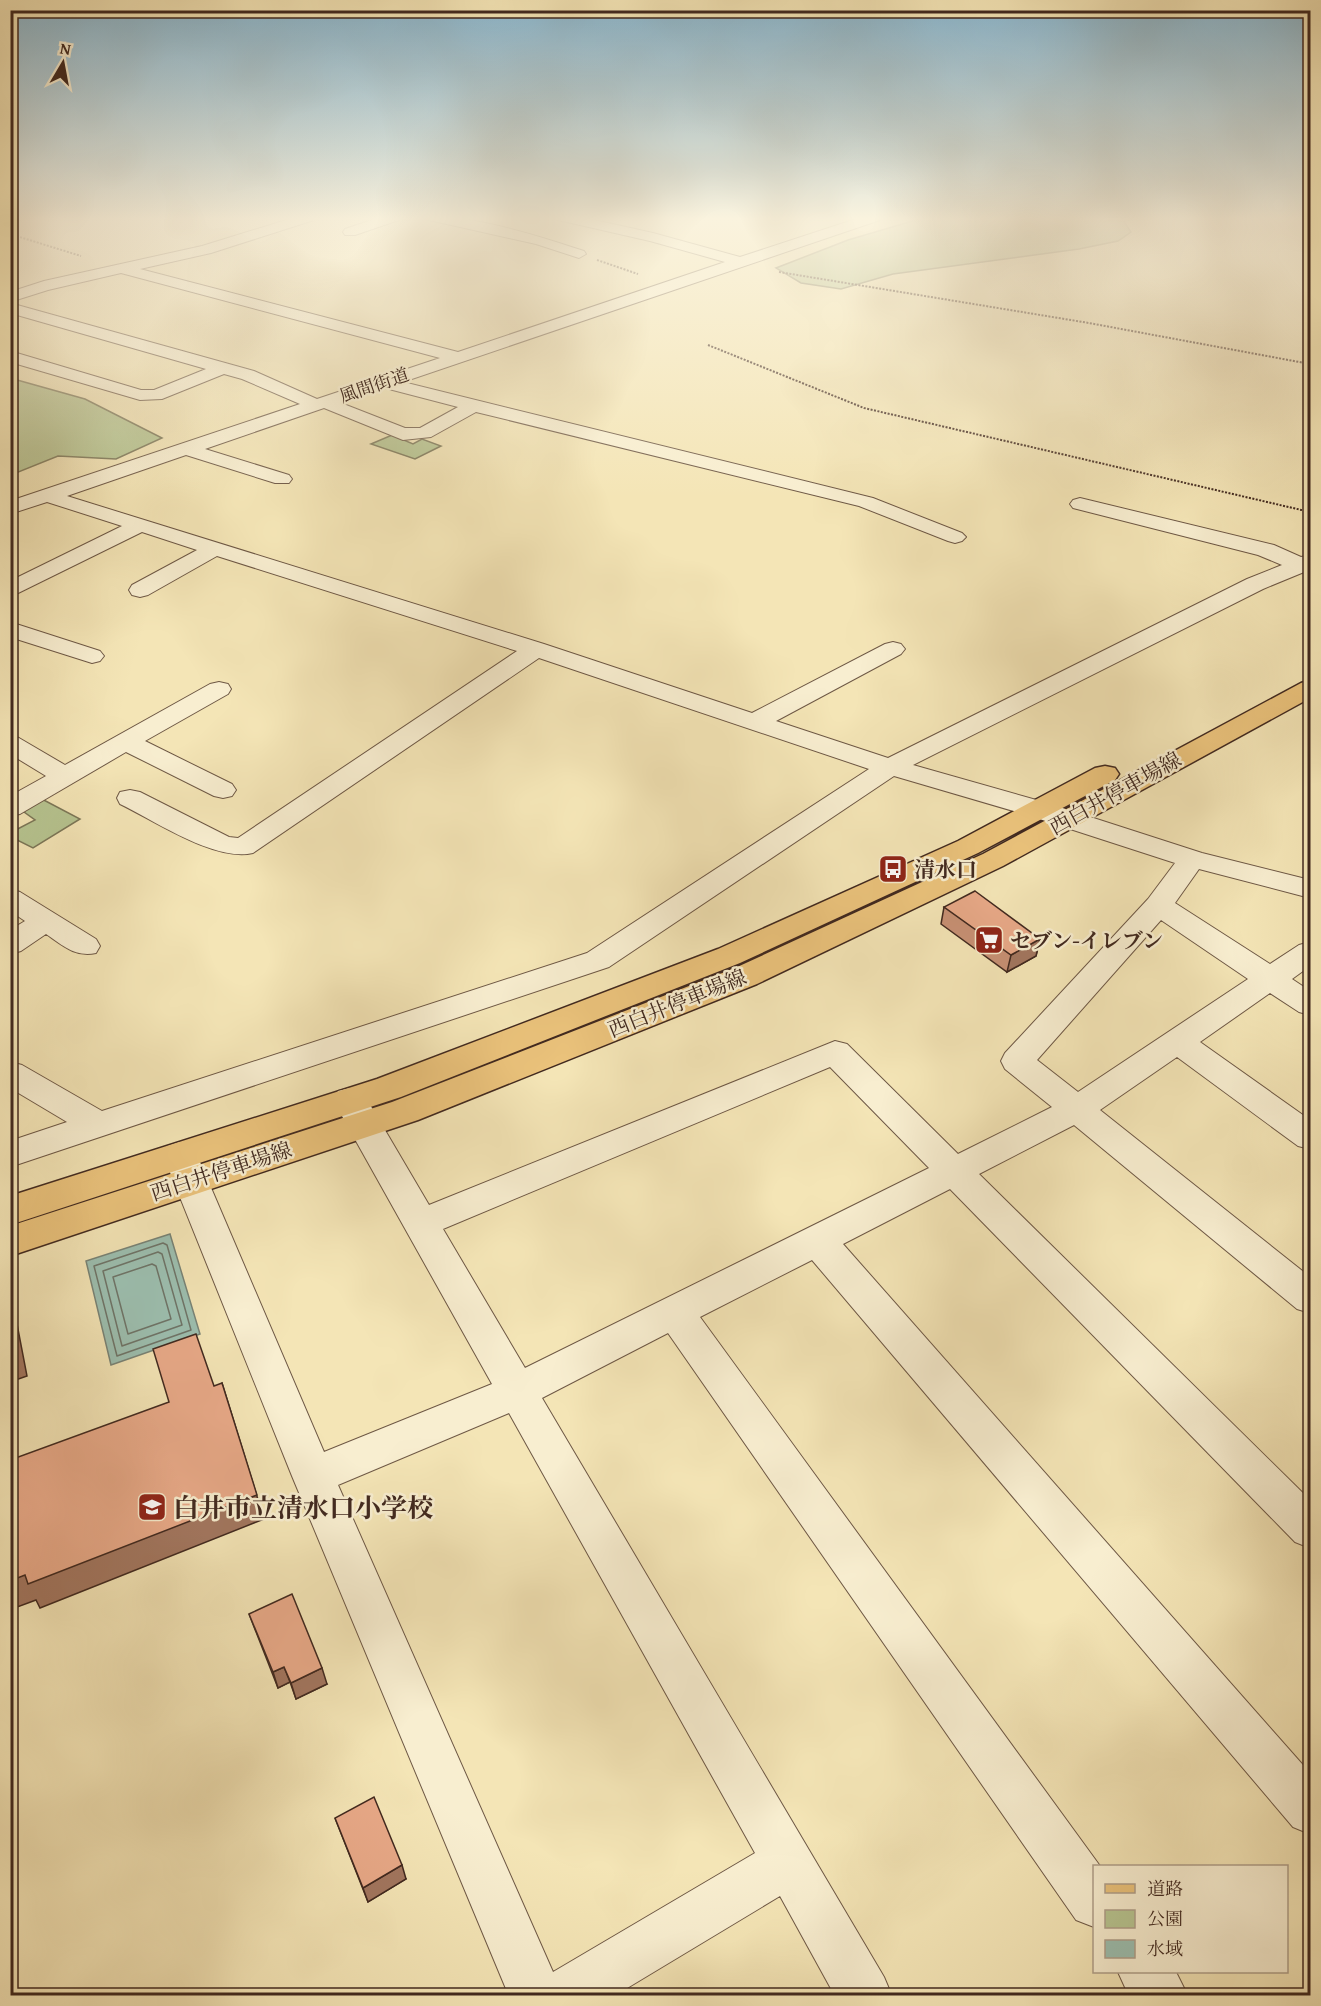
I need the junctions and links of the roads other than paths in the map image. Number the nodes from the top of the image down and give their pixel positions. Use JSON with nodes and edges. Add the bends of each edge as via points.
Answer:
{"nodes":[{"id":1,"x":19,"y":311,"type":"edge"},
{"id":2,"x":281,"y":311,"type":"edge"},
{"id":3,"x":597,"y":311,"type":"edge"},
{"id":4,"x":10,"y":356,"type":"edge"},
{"id":5,"x":458,"y":357,"type":"junction"},
{"id":6,"x":223,"y":368,"type":"junction"},
{"id":7,"x":384,"y":382,"type":"junction"},
{"id":8,"x":320,"y":404,"type":"junction"},
{"id":9,"x":474,"y":406,"type":"junction"},
{"id":10,"x":186,"y":449,"type":"junction"},
{"id":11,"x":282,"y":479,"type":"dead end"},
{"id":12,"x":46,"y":496,"type":"junction"},
{"id":13,"x":1080,"y":504,"type":"dead end"},
{"id":14,"x":10,"y":508,"type":"edge"},
{"id":15,"x":138,"y":526,"type":"junction"},
{"id":16,"x":955,"y":537,"type":"dead end"},
{"id":17,"x":214,"y":549,"type":"junction"},
{"id":18,"x":1306,"y":563,"type":"edge"},
{"id":19,"x":11,"y":590,"type":"edge"},
{"id":20,"x":140,"y":590,"type":"dead end"},
{"id":21,"x":10,"y":629,"type":"edge"},
{"id":22,"x":536,"y":649,"type":"junction"},
{"id":23,"x":892,"y":649,"type":"dead end"},
{"id":24,"x":92,"y":656,"type":"dead end"},
{"id":25,"x":1311,"y":667,"type":"edge"},
{"id":26,"x":1311,"y":688,"type":"edge"},
{"id":27,"x":219,"y":689,"type":"dead end"},
{"id":28,"x":754,"y":722,"type":"junction"},
{"id":29,"x":126,"y":742,"type":"junction"},
{"id":30,"x":10,"y":743,"type":"edge"},
{"id":31,"x":890,"y":767,"type":"junction"},
{"id":32,"x":65,"y":776,"type":"junction"},
{"id":33,"x":223,"y":790,"type":"dead end"},
{"id":34,"x":130,"y":798,"type":"dead end"},
{"id":35,"x":10,"y":808,"type":"edge"},
{"id":36,"x":1052,"y":815,"type":"junction"},
{"id":37,"x":1192,"y":859,"type":"junction"},
{"id":38,"x":1311,"y":889,"type":"edge"},
{"id":39,"x":10,"y":898,"type":"edge"},
{"id":40,"x":1158,"y":905,"type":"junction"},
{"id":41,"x":46,"y":921,"type":"junction"},
{"id":42,"x":10,"y":944,"type":"edge"},
{"id":43,"x":85,"y":946,"type":"dead end"},
{"id":44,"x":1311,"y":952,"type":"edge"},
{"id":45,"x":1271,"y":979,"type":"junction"},
{"id":46,"x":1311,"y":1005,"type":"edge"},
{"id":47,"x":1178,"y":1042,"type":"junction"},
{"id":48,"x":10,"y":1073,"type":"edge"},
{"id":49,"x":1077,"y":1109,"type":"junction"},
{"id":50,"x":357,"y":1112,"type":"junction"},
{"id":51,"x":99,"y":1125,"type":"junction"},
{"id":52,"x":1311,"y":1137,"type":"edge"},
{"id":53,"x":10,"y":1154,"type":"edge"},
{"id":54,"x":185,"y":1168,"type":"junction"},
{"id":55,"x":956,"y":1173,"type":"junction"},
{"id":56,"x":10,"y":1211,"type":"edge"},
{"id":57,"x":421,"y":1223,"type":"junction"},
{"id":58,"x":10,"y":1241,"type":"edge"},
{"id":59,"x":818,"y":1241,"type":"junction"},
{"id":60,"x":1311,"y":1298,"type":"edge"},
{"id":61,"x":675,"y":1313,"type":"junction"},
{"id":62,"x":518,"y":1391,"type":"junction"},
{"id":63,"x":313,"y":1476,"type":"junction"},
{"id":64,"x":1311,"y":1528,"type":"edge"},
{"id":65,"x":1311,"y":1810,"type":"edge"},
{"id":66,"x":789,"y":1862,"type":"junction"},
{"id":67,"x":1093,"y":1899,"type":"edge"},
{"id":68,"x":1145,"y":1973,"type":"edge"},
{"id":69,"x":536,"y":1995,"type":"edge"},
{"id":70,"x":563,"y":1995,"type":"edge"},
{"id":71,"x":865,"y":1995,"type":"edge"},
{"id":72,"x":1161,"y":1995,"type":"edge"}],
"edges":[{"from":1,"to":6,"type":"street"},
{"from":2,"to":5,"type":"street"},
{"from":3,"to":5,"type":"street","name":"風間街道"},
{"from":4,"to":6,"type":"street","via":[[140,395],[156,395]]},
{"from":5,"to":7,"type":"street","name":"風間街道"},
{"from":6,"to":8,"type":"street"},
{"from":7,"to":8,"type":"street","name":"風間街道"},
{"from":7,"to":9,"type":"street"},
{"from":8,"to":9,"type":"street","via":[[403,434],[424,433]]},
{"from":8,"to":10,"type":"street","name":"風間街道"},
{"from":9,"to":16,"type":"street","via":[[866,502]]},
{"from":10,"to":11,"type":"street"},
{"from":10,"to":12,"type":"street","name":"風間街道"},
{"from":12,"to":14,"type":"street","name":"風間街道"},
{"from":12,"to":15,"type":"street"},
{"from":13,"to":18,"type":"street"},
{"from":15,"to":17,"type":"street"},
{"from":15,"to":19,"type":"street"},
{"from":17,"to":20,"type":"street"},
{"from":17,"to":22,"type":"street"},
{"from":18,"to":31,"type":"street","via":[[1255,584]]},
{"from":21,"to":24,"type":"street"},
{"from":22,"to":28,"type":"street"},
{"from":22,"to":34,"type":"street","via":[[243,848],[223,845]]},
{"from":23,"to":28,"type":"street"},
{"from":25,"to":36,"type":"main road","name":"西白井停車場線"},
{"from":26,"to":36,"type":"main road","name":"西白井停車場線","via":[[1124,787]]},
{"from":27,"to":29,"type":"street"},
{"from":28,"to":31,"type":"street"},
{"from":29,"to":32,"type":"street"},
{"from":29,"to":33,"type":"street"},
{"from":30,"to":32,"type":"street"},
{"from":31,"to":36,"type":"street"},
{"from":31,"to":51,"type":"street","via":[[597,960]]},
{"from":32,"to":35,"type":"street"},
{"from":36,"to":37,"type":"street"},
{"from":36,"to":50,"type":"main road","name":"西白井停車場線","via":[[993,860],[746,976],[405,1110]]},
{"from":37,"to":38,"type":"street"},
{"from":37,"to":40,"type":"street"},
{"from":39,"to":41,"type":"street"},
{"from":40,"to":45,"type":"street"},
{"from":40,"to":49,"type":"street","via":[[1017,1060]]},
{"from":41,"to":42,"type":"street"},
{"from":41,"to":43,"type":"street"},
{"from":44,"to":45,"type":"street"},
{"from":45,"to":46,"type":"street"},
{"from":45,"to":47,"type":"street"},
{"from":47,"to":49,"type":"street"},
{"from":47,"to":52,"type":"street"},
{"from":48,"to":51,"type":"street"},
{"from":49,"to":55,"type":"street"},
{"from":49,"to":60,"type":"street"},
{"from":50,"to":54,"type":"main road","name":"西白井停車場線"},
{"from":50,"to":57,"type":"street"},
{"from":51,"to":53,"type":"street"},
{"from":54,"to":56,"type":"main road","name":"西白井停車場線"},
{"from":54,"to":58,"type":"main road","name":"西白井停車場線"},
{"from":54,"to":63,"type":"street"},
{"from":55,"to":57,"type":"street","via":[[835,1052]]},
{"from":55,"to":59,"type":"street"},
{"from":55,"to":64,"type":"street"},
{"from":57,"to":62,"type":"street"},
{"from":59,"to":61,"type":"street"},
{"from":59,"to":65,"type":"street"},
{"from":61,"to":62,"type":"street"},
{"from":61,"to":67,"type":"street"},
{"from":62,"to":63,"type":"street"},
{"from":62,"to":66,"type":"street"},
{"from":63,"to":69,"type":"street"},
{"from":66,"to":70,"type":"street"},
{"from":66,"to":71,"type":"street"},
{"from":68,"to":72,"type":"street"}]}
